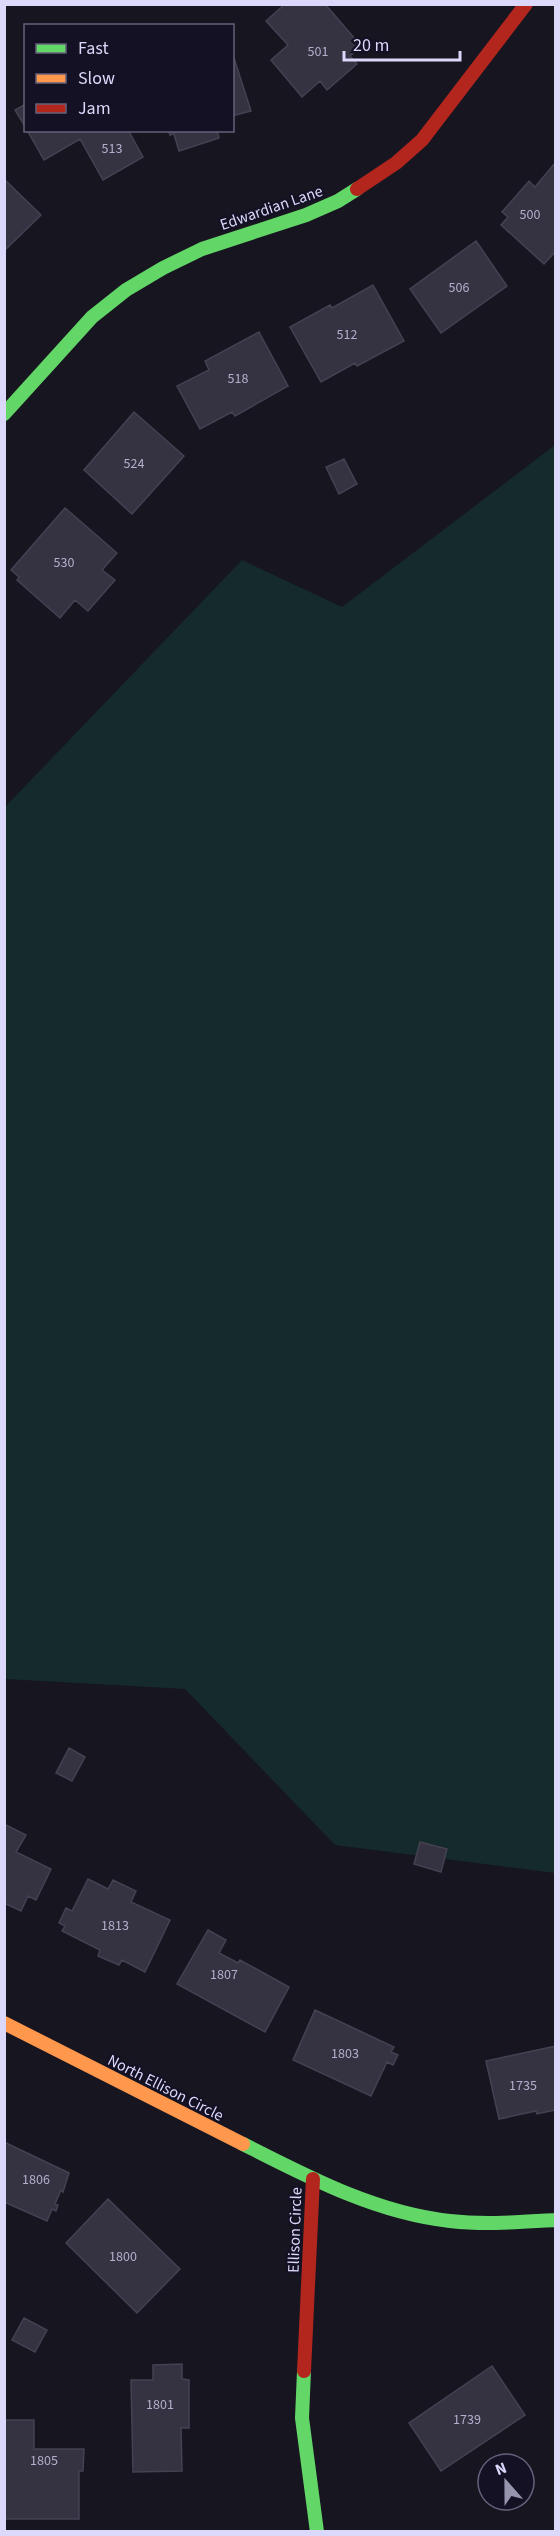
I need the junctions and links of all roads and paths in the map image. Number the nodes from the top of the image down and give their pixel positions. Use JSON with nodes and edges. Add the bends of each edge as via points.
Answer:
{"nodes":[{"id":1,"x":526,"y":4,"type":"edge"},
{"id":2,"x":4,"y":414,"type":"edge"},
{"id":3,"x":4,"y":2024,"type":"edge"},
{"id":4,"x":313,"y":2179,"type":"junction"},
{"id":5,"x":555,"y":2220,"type":"edge"},
{"id":6,"x":317,"y":2532,"type":"edge"}],
"edges":[{"from":1,"to":2,"type":"street","name":"Edwardian Lane","via":[[422,140],[396,163],[338,201],[202,249],[126,290],[92,317]]},
{"from":3,"to":4,"type":"street","name":"North Ellison Circle"},
{"from":4,"to":5,"type":"street","name":"Ellison Circle","via":[[390,2209],[448,2221],[491,2224]]},
{"from":4,"to":6,"type":"street","name":"Ellison Circle","via":[[303,2418]]}]}
